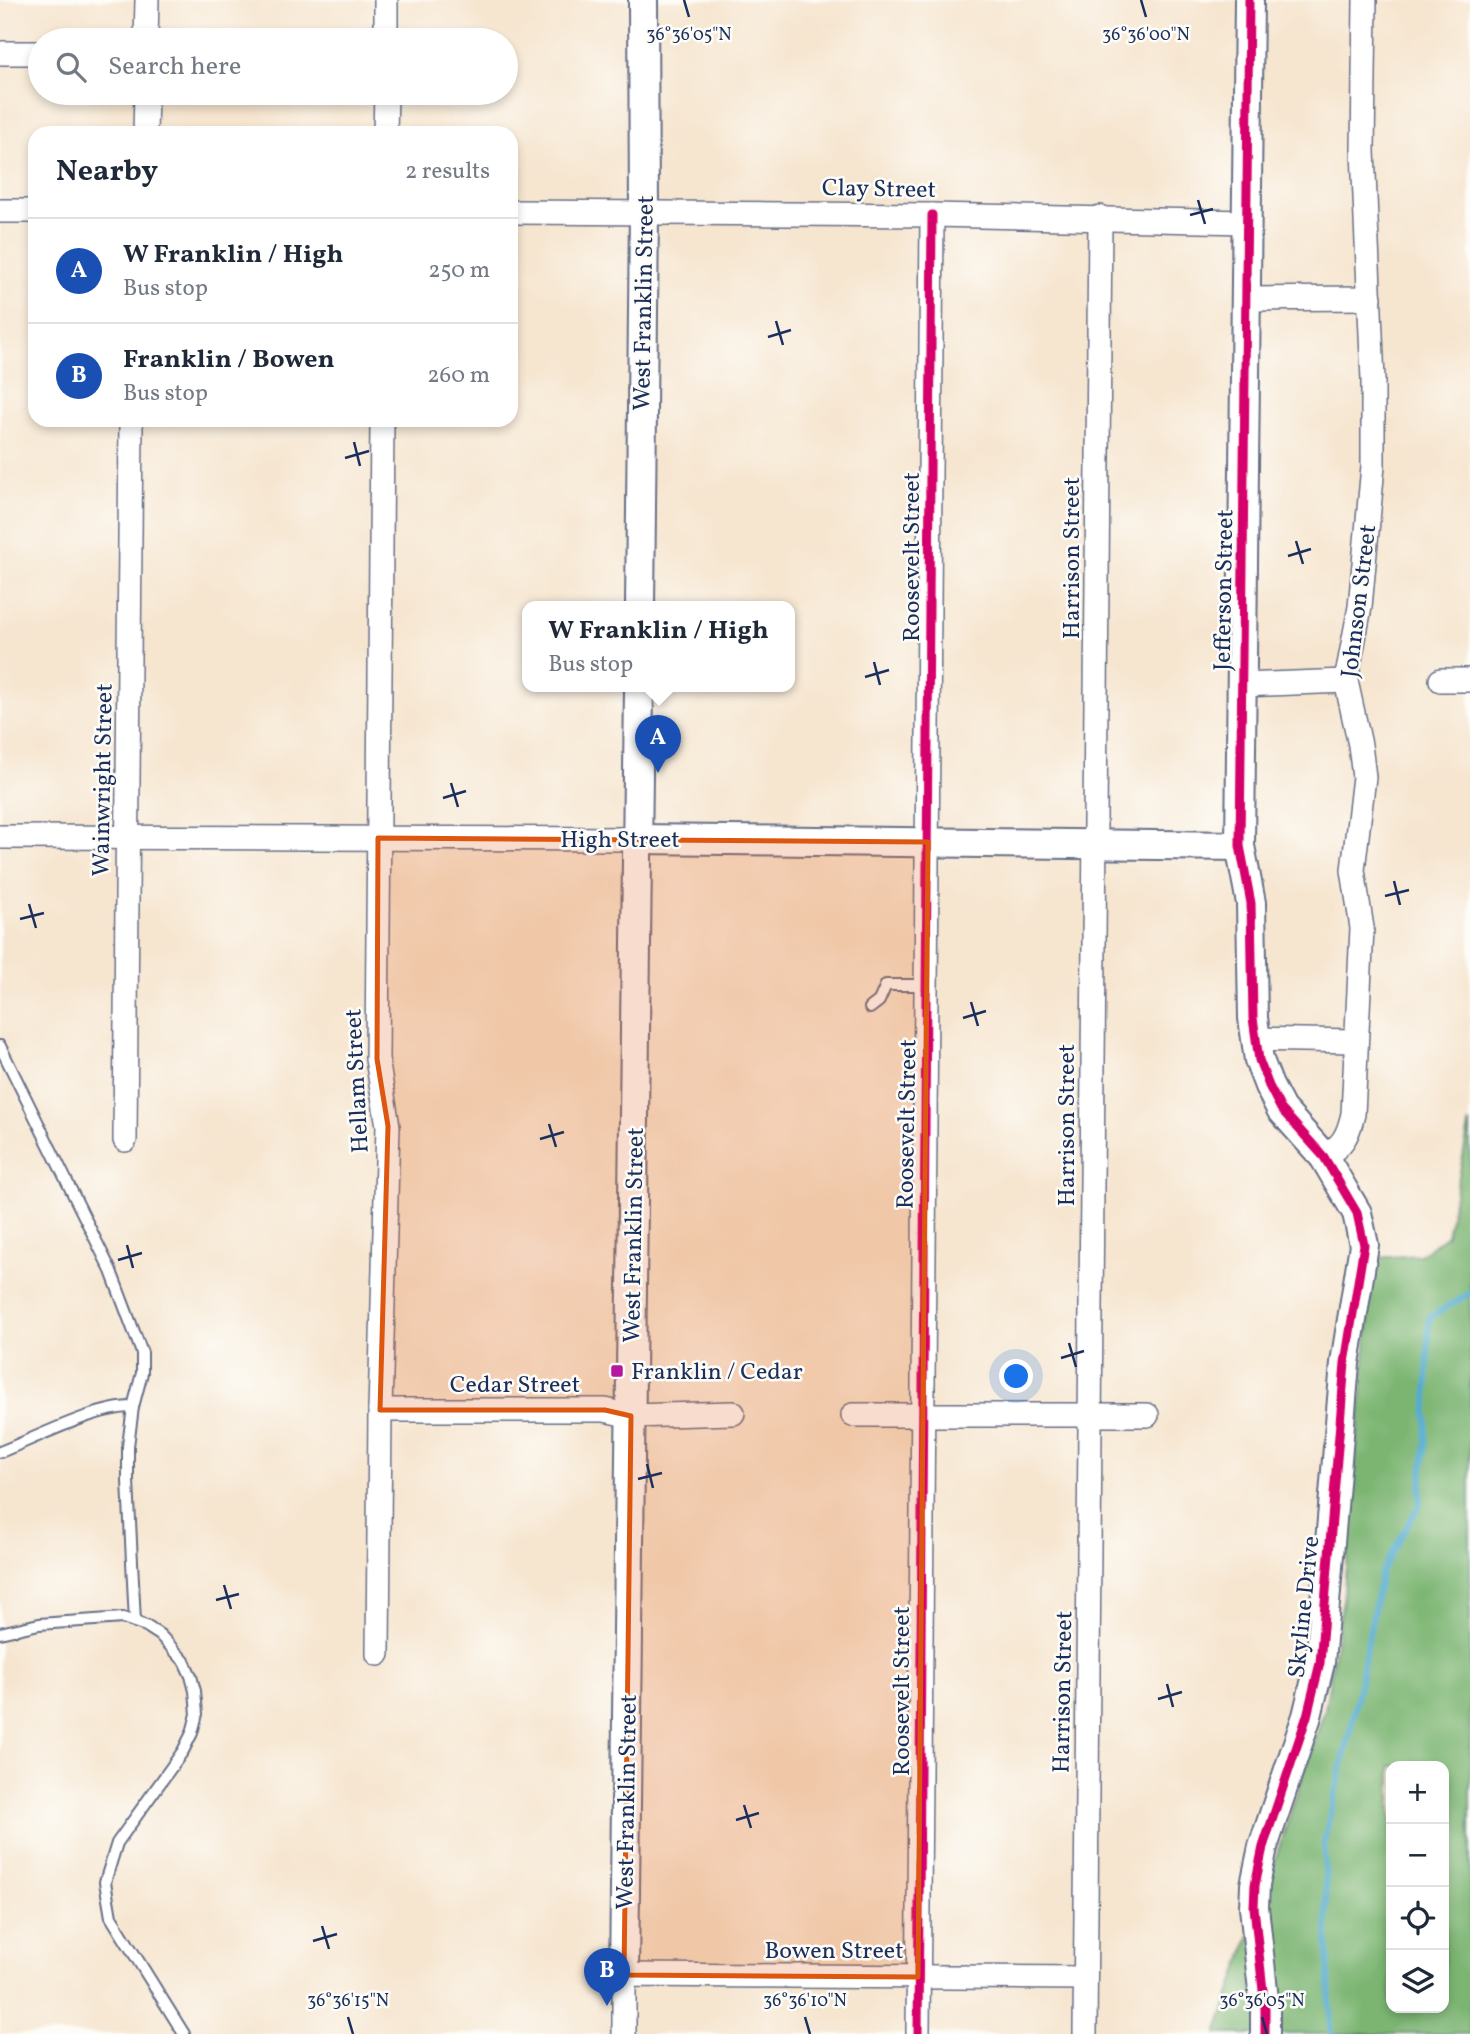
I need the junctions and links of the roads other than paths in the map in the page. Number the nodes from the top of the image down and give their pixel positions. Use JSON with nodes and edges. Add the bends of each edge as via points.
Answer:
{"nodes":[{"id":1,"x":147,"y":0,"type":"edge"},
{"id":2,"x":386,"y":0,"type":"edge"},
{"id":3,"x":643,"y":0,"type":"edge"},
{"id":4,"x":1249,"y":0,"type":"edge"},
{"id":5,"x":1365,"y":0,"type":"edge"},
{"id":6,"x":146,"y":28,"type":"edge"},
{"id":7,"x":386,"y":28,"type":"edge"},
{"id":8,"x":0,"y":53,"type":"edge"},
{"id":9,"x":28,"y":53,"type":"edge"},
{"id":10,"x":146,"y":105,"type":"edge"},
{"id":11,"x":386,"y":105,"type":"edge"},
{"id":12,"x":145,"y":126,"type":"edge"},
{"id":13,"x":385,"y":126,"type":"edge"},
{"id":14,"x":0,"y":211,"type":"edge"},
{"id":15,"x":28,"y":211,"type":"edge"},
{"id":16,"x":518,"y":212,"type":"edge"},
{"id":17,"x":644,"y":212,"type":"junction"},
{"id":18,"x":932,"y":215,"type":"junction"},
{"id":19,"x":1100,"y":217,"type":"junction"},
{"id":20,"x":1246,"y":222,"type":"junction"},
{"id":21,"x":1370,"y":298,"type":"junction"},
{"id":22,"x":1245,"y":299,"type":"junction"},
{"id":23,"x":131,"y":427,"type":"edge"},
{"id":24,"x":382,"y":427,"type":"edge"},
{"id":25,"x":640,"y":601,"type":"edge"},
{"id":26,"x":1441,"y":680,"type":"dead end"},
{"id":27,"x":1470,"y":680,"type":"edge"},
{"id":28,"x":1346,"y":681,"type":"junction"},
{"id":29,"x":1242,"y":685,"type":"junction"},
{"id":30,"x":639,"y":692,"type":"edge"},
{"id":31,"x":0,"y":837,"type":"edge"},
{"id":32,"x":127,"y":838,"type":"junction"},
{"id":33,"x":378,"y":838,"type":"junction"},
{"id":34,"x":637,"y":839,"type":"junction"},
{"id":35,"x":929,"y":842,"type":"junction"},
{"id":36,"x":1094,"y":844,"type":"junction"},
{"id":37,"x":1240,"y":846,"type":"junction"},
{"id":38,"x":927,"y":985,"type":"junction"},
{"id":39,"x":870,"y":1008,"type":"dead end"},
{"id":40,"x":1255,"y":1039,"type":"junction"},
{"id":41,"x":1355,"y":1041,"type":"junction"},
{"id":42,"x":0,"y":1046,"type":"edge"},
{"id":43,"x":125,"y":1140,"type":"dead end"},
{"id":44,"x":1324,"y":1157,"type":"junction"},
{"id":45,"x":134,"y":1407,"type":"junction"},
{"id":46,"x":380,"y":1410,"type":"junction"},
{"id":47,"x":733,"y":1413,"type":"dead end"},
{"id":48,"x":922,"y":1414,"type":"junction"},
{"id":49,"x":853,"y":1415,"type":"dead end"},
{"id":50,"x":1091,"y":1415,"type":"junction"},
{"id":51,"x":1147,"y":1415,"type":"dead end"},
{"id":52,"x":631,"y":1416,"type":"junction"},
{"id":53,"x":0,"y":1452,"type":"edge"},
{"id":54,"x":135,"y":1622,"type":"junction"},
{"id":55,"x":0,"y":1633,"type":"edge"},
{"id":56,"x":378,"y":1654,"type":"dead end"},
{"id":57,"x":624,"y":1975,"type":"junction"},
{"id":58,"x":918,"y":1977,"type":"junction"},
{"id":59,"x":1085,"y":1978,"type":"junction"},
{"id":60,"x":184,"y":2034,"type":"edge"},
{"id":61,"x":624,"y":2034,"type":"edge"},
{"id":62,"x":918,"y":2034,"type":"edge"},
{"id":63,"x":1085,"y":2034,"type":"edge"},
{"id":64,"x":1265,"y":2034,"type":"edge"}],
"edges":[{"from":1,"to":6,"type":"street"},
{"from":2,"to":7,"type":"street"},
{"from":3,"to":17,"type":"street","name":"West Franklin Street"},
{"from":4,"to":20,"type":"street","name":"Jefferson Street"},
{"from":5,"to":21,"type":"street","name":"Johnson Street","via":[[1363,152]]},
{"from":8,"to":9,"type":"street"},
{"from":10,"to":12,"type":"street"},
{"from":11,"to":13,"type":"street"},
{"from":14,"to":15,"type":"street"},
{"from":16,"to":17,"type":"street","name":"Clay Street"},
{"from":17,"to":18,"type":"street","name":"Clay Street"},
{"from":17,"to":25,"type":"street","name":"West Franklin Street"},
{"from":18,"to":19,"type":"street","name":"Clay Street"},
{"from":18,"to":35,"type":"street","name":"Roosevelt Street"},
{"from":19,"to":20,"type":"street","name":"Clay Street"},
{"from":19,"to":36,"type":"street","name":"Harrison Street"},
{"from":20,"to":22,"type":"street","name":"Jefferson Street"},
{"from":21,"to":22,"type":"street"},
{"from":21,"to":28,"type":"street","name":"Johnson Street","via":[[1370,506],[1360,607]]},
{"from":22,"to":29,"type":"street","name":"Jefferson Street"},
{"from":23,"to":32,"type":"street","name":"Wainwright Street"},
{"from":24,"to":33,"type":"street","name":"Hellam Street"},
{"from":26,"to":27,"type":"street"},
{"from":28,"to":29,"type":"street"},
{"from":28,"to":41,"type":"street","name":"Johnson Street","via":[[1364,777],[1353,870],[1362,928]]},
{"from":29,"to":37,"type":"street","name":"Jefferson Street"},
{"from":30,"to":34,"type":"street","name":"West Franklin Street"},
{"from":31,"to":32,"type":"street","name":"High Street"},
{"from":32,"to":33,"type":"street","name":"High Street"},
{"from":32,"to":43,"type":"street","name":"Wainwright Street"},
{"from":33,"to":34,"type":"street","name":"High Street"},
{"from":33,"to":46,"type":"street","name":"Hellam Street","via":[[377,1059],[388,1126]]},
{"from":34,"to":35,"type":"street","name":"High Street"},
{"from":34,"to":52,"type":"street","name":"West Franklin Street"},
{"from":35,"to":36,"type":"street","name":"High Street"},
{"from":35,"to":38,"type":"street","name":"Roosevelt Street"},
{"from":36,"to":37,"type":"street","name":"High Street"},
{"from":36,"to":50,"type":"street","name":"Harrison Street"},
{"from":37,"to":40,"type":"street","name":"Jefferson Street","via":[[1251,903]]},
{"from":38,"to":39,"type":"lane","via":[[886,985],[879,1002]]},
{"from":38,"to":48,"type":"street","name":"Roosevelt Street"},
{"from":40,"to":41,"type":"street"},
{"from":40,"to":44,"type":"street","name":"Jefferson Street","via":[[1264,1073],[1281,1108]]},
{"from":41,"to":44,"type":"street","name":"Johnson Street","via":[[1350,1128],[1340,1147]]},
{"from":42,"to":45,"type":"lane","via":[[100,1247],[134,1332],[143,1362]]},
{"from":44,"to":64,"type":"street","name":"Skyline Drive","via":[[1357,1213],[1364,1245],[1345,1363],[1320,1663],[1307,1716],[1262,1847],[1255,1885]]},
{"from":45,"to":53,"type":"lane","via":[[86,1418]]},
{"from":45,"to":54,"type":"lane","via":[[128,1480]]},
{"from":46,"to":52,"type":"street","name":"Cedar Street","via":[[605,1410]]},
{"from":46,"to":56,"type":"street","name":"Hellam Street"},
{"from":47,"to":52,"type":"street","name":"Cedar Street"},
{"from":48,"to":49,"type":"street"},
{"from":48,"to":50,"type":"street"},
{"from":48,"to":58,"type":"street","name":"Roosevelt Street"},
{"from":50,"to":51,"type":"street"},
{"from":50,"to":59,"type":"street","name":"Harrison Street"},
{"from":52,"to":57,"type":"street","name":"West Franklin Street"},
{"from":54,"to":55,"type":"lane","via":[[123,1618],[39,1624]]},
{"from":54,"to":60,"type":"lane","via":[[160,1635],[184,1661],[195,1691],[197,1714],[183,1751],[117,1843],[105,1882],[107,1900],[121,1935]]},
{"from":57,"to":58,"type":"street","name":"Bowen Street"},
{"from":57,"to":61,"type":"street","name":"West Franklin Street"},
{"from":58,"to":59,"type":"street","name":"Bowen Street"},
{"from":58,"to":62,"type":"street","name":"Roosevelt Street"},
{"from":59,"to":63,"type":"street","name":"Harrison Street"}]}
